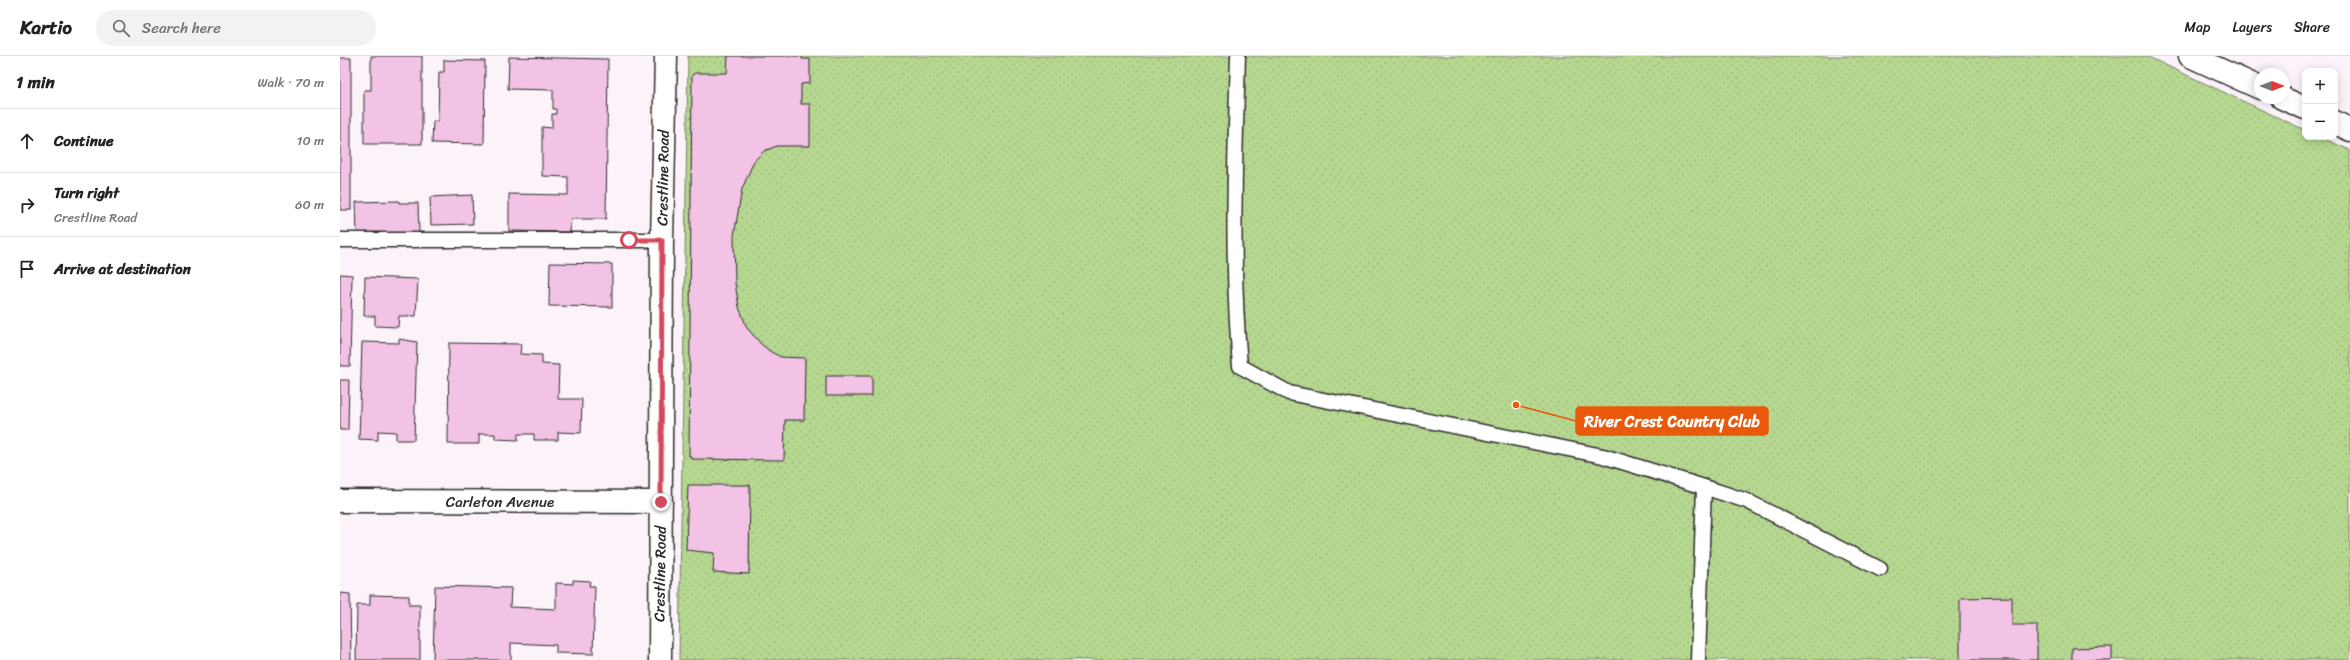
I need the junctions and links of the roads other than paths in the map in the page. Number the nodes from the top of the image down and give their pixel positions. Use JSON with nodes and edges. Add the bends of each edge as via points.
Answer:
{"nodes":[{"id":1,"x":666,"y":56,"type":"edge"},
{"id":2,"x":1238,"y":56,"type":"edge"},
{"id":3,"x":2190,"y":56,"type":"edge"},
{"id":4,"x":2254,"y":85,"type":"edge"},
{"id":5,"x":2290,"y":101,"type":"edge"},
{"id":6,"x":2302,"y":107,"type":"edge"},
{"id":7,"x":2338,"y":124,"type":"edge"},
{"id":8,"x":2350,"y":130,"type":"edge"},
{"id":9,"x":340,"y":240,"type":"edge"},
{"id":10,"x":662,"y":240,"type":"junction"},
{"id":11,"x":1704,"y":487,"type":"junction"},
{"id":12,"x":340,"y":501,"type":"edge"},
{"id":13,"x":661,"y":502,"type":"junction"},
{"id":14,"x":1880,"y":569,"type":"dead end"},
{"id":15,"x":660,"y":660,"type":"edge"},
{"id":16,"x":1698,"y":660,"type":"edge"}],
"edges":[{"from":1,"to":10,"type":"street","name":"Crestline Road"},
{"from":2,"to":11,"type":"lane","via":[[1235,178],[1237,330],[1240,366],[1289,393],[1603,456]]},
{"from":3,"to":4,"type":"street"},
{"from":5,"to":6,"type":"street"},
{"from":7,"to":8,"type":"street"},
{"from":9,"to":10,"type":"lane"},
{"from":10,"to":13,"type":"street","name":"Crestline Road"},
{"from":11,"to":14,"type":"lane","via":[[1747,501]]},
{"from":11,"to":16,"type":"lane"},
{"from":12,"to":13,"type":"street","name":"Carleton Avenue"},
{"from":13,"to":15,"type":"street","name":"Crestline Road"}]}
